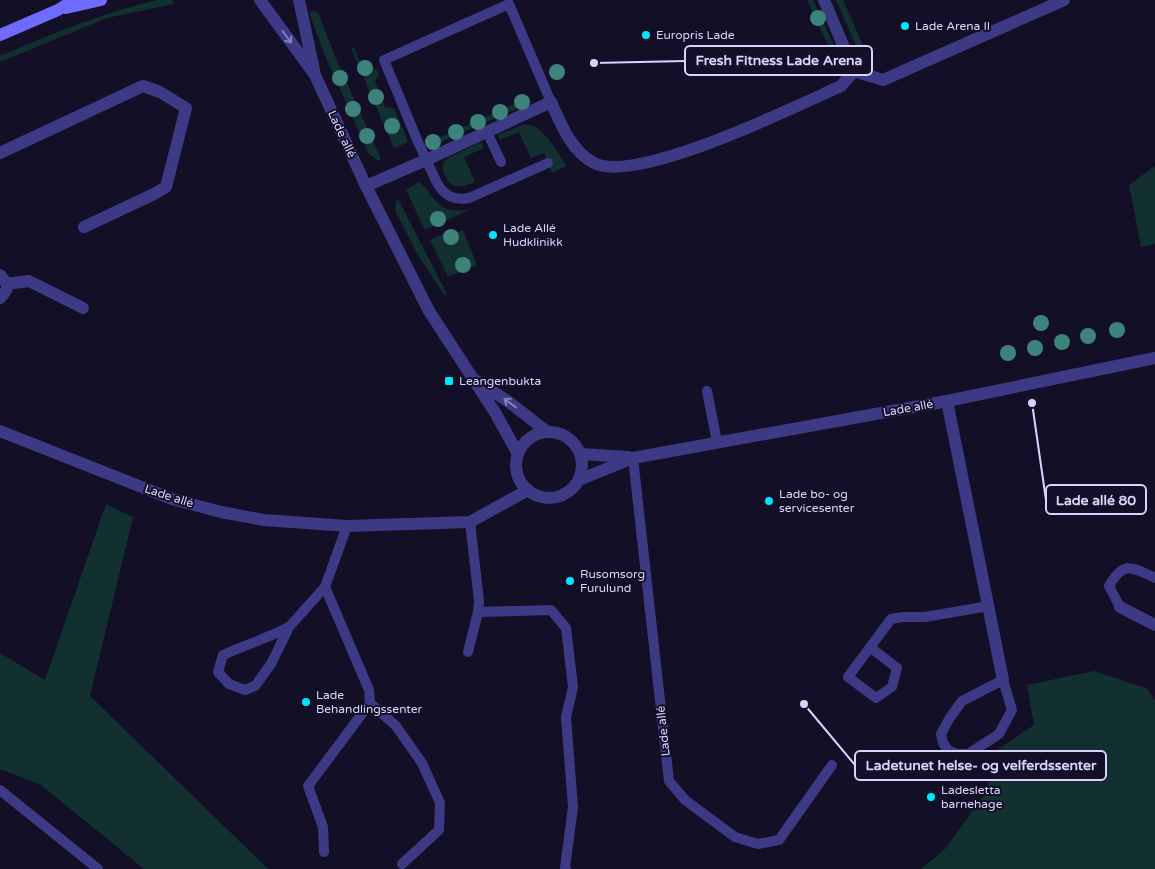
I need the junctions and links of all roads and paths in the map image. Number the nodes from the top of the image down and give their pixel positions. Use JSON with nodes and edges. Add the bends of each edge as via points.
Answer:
{"nodes":[{"id":1,"x":74,"y":0,"type":"edge"},
{"id":2,"x":101,"y":0,"type":"edge"},
{"id":3,"x":260,"y":0,"type":"edge"},
{"id":4,"x":299,"y":0,"type":"edge"},
{"id":5,"x":824,"y":0,"type":"edge"},
{"id":6,"x":1064,"y":0,"type":"edge"},
{"id":7,"x":58,"y":10,"type":"junction"},
{"id":8,"x":0,"y":35,"type":"edge"},
{"id":9,"x":854,"y":71,"type":"junction"},
{"id":10,"x":315,"y":75,"type":"junction"},
{"id":11,"x":551,"y":102,"type":"junction"},
{"id":12,"x":487,"y":132,"type":"junction"},
{"id":13,"x":0,"y":153,"type":"edge"},
{"id":14,"x":426,"y":160,"type":"junction"},
{"id":15,"x":501,"y":162,"type":"dead end"},
{"id":16,"x":548,"y":163,"type":"dead end"},
{"id":17,"x":366,"y":186,"type":"junction"},
{"id":18,"x":84,"y":227,"type":"dead end"},
{"id":19,"x":4,"y":279,"type":"edge"},
{"id":20,"x":0,"y":298,"type":"edge"},
{"id":21,"x":83,"y":308,"type":"dead end"},
{"id":22,"x":1155,"y":358,"type":"edge"},
{"id":23,"x":471,"y":377,"type":"junction"},
{"id":24,"x":707,"y":391,"type":"dead end"},
{"id":25,"x":947,"y":401,"type":"junction"},
{"id":26,"x":0,"y":431,"type":"edge"},
{"id":27,"x":546,"y":432,"type":"junction"},
{"id":28,"x":717,"y":442,"type":"junction"},
{"id":29,"x":518,"y":454,"type":"junction"},
{"id":30,"x":581,"y":454,"type":"junction"},
{"id":31,"x":633,"y":458,"type":"junction"},
{"id":32,"x":579,"y":480,"type":"junction"},
{"id":33,"x":528,"y":490,"type":"junction"},
{"id":34,"x":470,"y":522,"type":"junction"},
{"id":35,"x":347,"y":526,"type":"junction"},
{"id":36,"x":1155,"y":578,"type":"edge"},
{"id":37,"x":325,"y":586,"type":"junction"},
{"id":38,"x":988,"y":606,"type":"junction"},
{"id":39,"x":1120,"y":608,"type":"joint"},
{"id":40,"x":478,"y":612,"type":"junction"},
{"id":41,"x":1155,"y":625,"type":"edge"},
{"id":42,"x":289,"y":627,"type":"junction"},
{"id":43,"x":870,"y":647,"type":"junction"},
{"id":44,"x":468,"y":652,"type":"dead end"},
{"id":45,"x":1003,"y":680,"type":"junction"},
{"id":46,"x":370,"y":703,"type":"junction"},
{"id":47,"x":832,"y":765,"type":"dead end"},
{"id":48,"x":0,"y":790,"type":"edge"},
{"id":49,"x":324,"y":852,"type":"dead end"},
{"id":50,"x":402,"y":864,"type":"dead end"},
{"id":51,"x":98,"y":869,"type":"edge"},
{"id":52,"x":566,"y":869,"type":"edge"}],
"edges":[{"from":1,"to":7,"type":"main road"},
{"from":2,"to":7,"type":"main road"},
{"from":3,"to":10,"type":"street","name":"Lade allé","one_way":true},
{"from":4,"to":10,"type":"street","name":"Lade allé"},
{"from":5,"to":9,"type":"street"},
{"from":6,"to":9,"type":"street","via":[[883,80]]},
{"from":7,"to":8,"type":"main road"},
{"from":9,"to":11,"type":"street","via":[[841,86],[715,142],[642,164],[614,167],[595,164],[579,152]]},
{"from":10,"to":17,"type":"street","name":"Lade allé"},
{"from":11,"to":12,"type":"street"},
{"from":11,"to":14,"type":"lane","via":[[509,4],[384,60]]},
{"from":12,"to":14,"type":"street"},
{"from":12,"to":15,"type":"lane"},
{"from":13,"to":18,"type":"street","via":[[143,86],[186,108],[166,187]]},
{"from":14,"to":16,"type":"lane","via":[[441,189],[457,200],[469,198]]},
{"from":14,"to":17,"type":"street"},
{"from":17,"to":23,"type":"street","name":"Lade allé","via":[[429,311]]},
{"from":19,"to":20,"type":"street","via":[[7,290]]},
{"from":19,"to":21,"type":"street","via":[[29,281]]},
{"from":22,"to":25,"type":"street","name":"Lade allé"},
{"from":27,"to":23,"type":"street","name":"Lade allé","one_way":true},
{"from":23,"to":29,"type":"street","name":"Lade allé"},
{"from":24,"to":28,"type":"lane"},
{"from":25,"to":28,"type":"street","name":"Lade allé"},
{"from":25,"to":38,"type":"street","name":"Lade allé"},
{"from":26,"to":35,"type":"street","name":"Lade allé","via":[[172,499],[264,520]]},
{"from":27,"to":29,"type":"street","via":[[530,438]]},
{"from":27,"to":30,"type":"street","via":[[568,437]]},
{"from":28,"to":31,"type":"street","name":"Lade allé"},
{"from":29,"to":33,"type":"street","via":[[517,474]]},
{"from":30,"to":31,"type":"street","name":"Lade allé"},
{"from":30,"to":32,"type":"street","via":[[583,463]]},
{"from":31,"to":32,"type":"street","name":"Lade allé"},
{"from":31,"to":47,"type":"lane","name":"Lade allé","via":[[669,780],[686,800],[735,837],[758,844],[769,843],[779,840]]},
{"from":32,"to":33,"type":"street","via":[[565,494],[556,497],[546,498]]},
{"from":33,"to":34,"type":"street","name":"Lade allé"},
{"from":34,"to":35,"type":"street","name":"Lade allé"},
{"from":34,"to":40,"type":"lane"},
{"from":35,"to":37,"type":"lane"},
{"from":36,"to":39,"type":"lane","via":[[1136,569],[1117,572],[1109,586]]},
{"from":37,"to":42,"type":"lane"},
{"from":37,"to":46,"type":"lane","via":[[369,690]]},
{"from":38,"to":43,"type":"lane","via":[[925,617],[891,619]]},
{"from":38,"to":45,"type":"street","name":"Lade allé"},
{"from":39,"to":41,"type":"street"},
{"from":40,"to":44,"type":"lane"},
{"from":40,"to":52,"type":"lane","via":[[551,610],[566,628],[573,687],[566,717],[573,807]]},
{"from":42,"to":42,"type":"lane","via":[[224,655],[218,672],[228,684],[245,690],[255,686],[271,664]]},
{"from":43,"to":43,"type":"lane","via":[[848,677],[876,698],[892,687],[898,668]]},
{"from":45,"to":45,"type":"lane","via":[[1012,710],[999,734],[968,754],[948,750],[941,734],[962,701]]},
{"from":46,"to":49,"type":"lane","via":[[308,786],[323,828]]},
{"from":46,"to":50,"type":"lane","via":[[396,726],[422,763],[440,803],[439,830]]},
{"from":48,"to":51,"type":"lane"}]}
